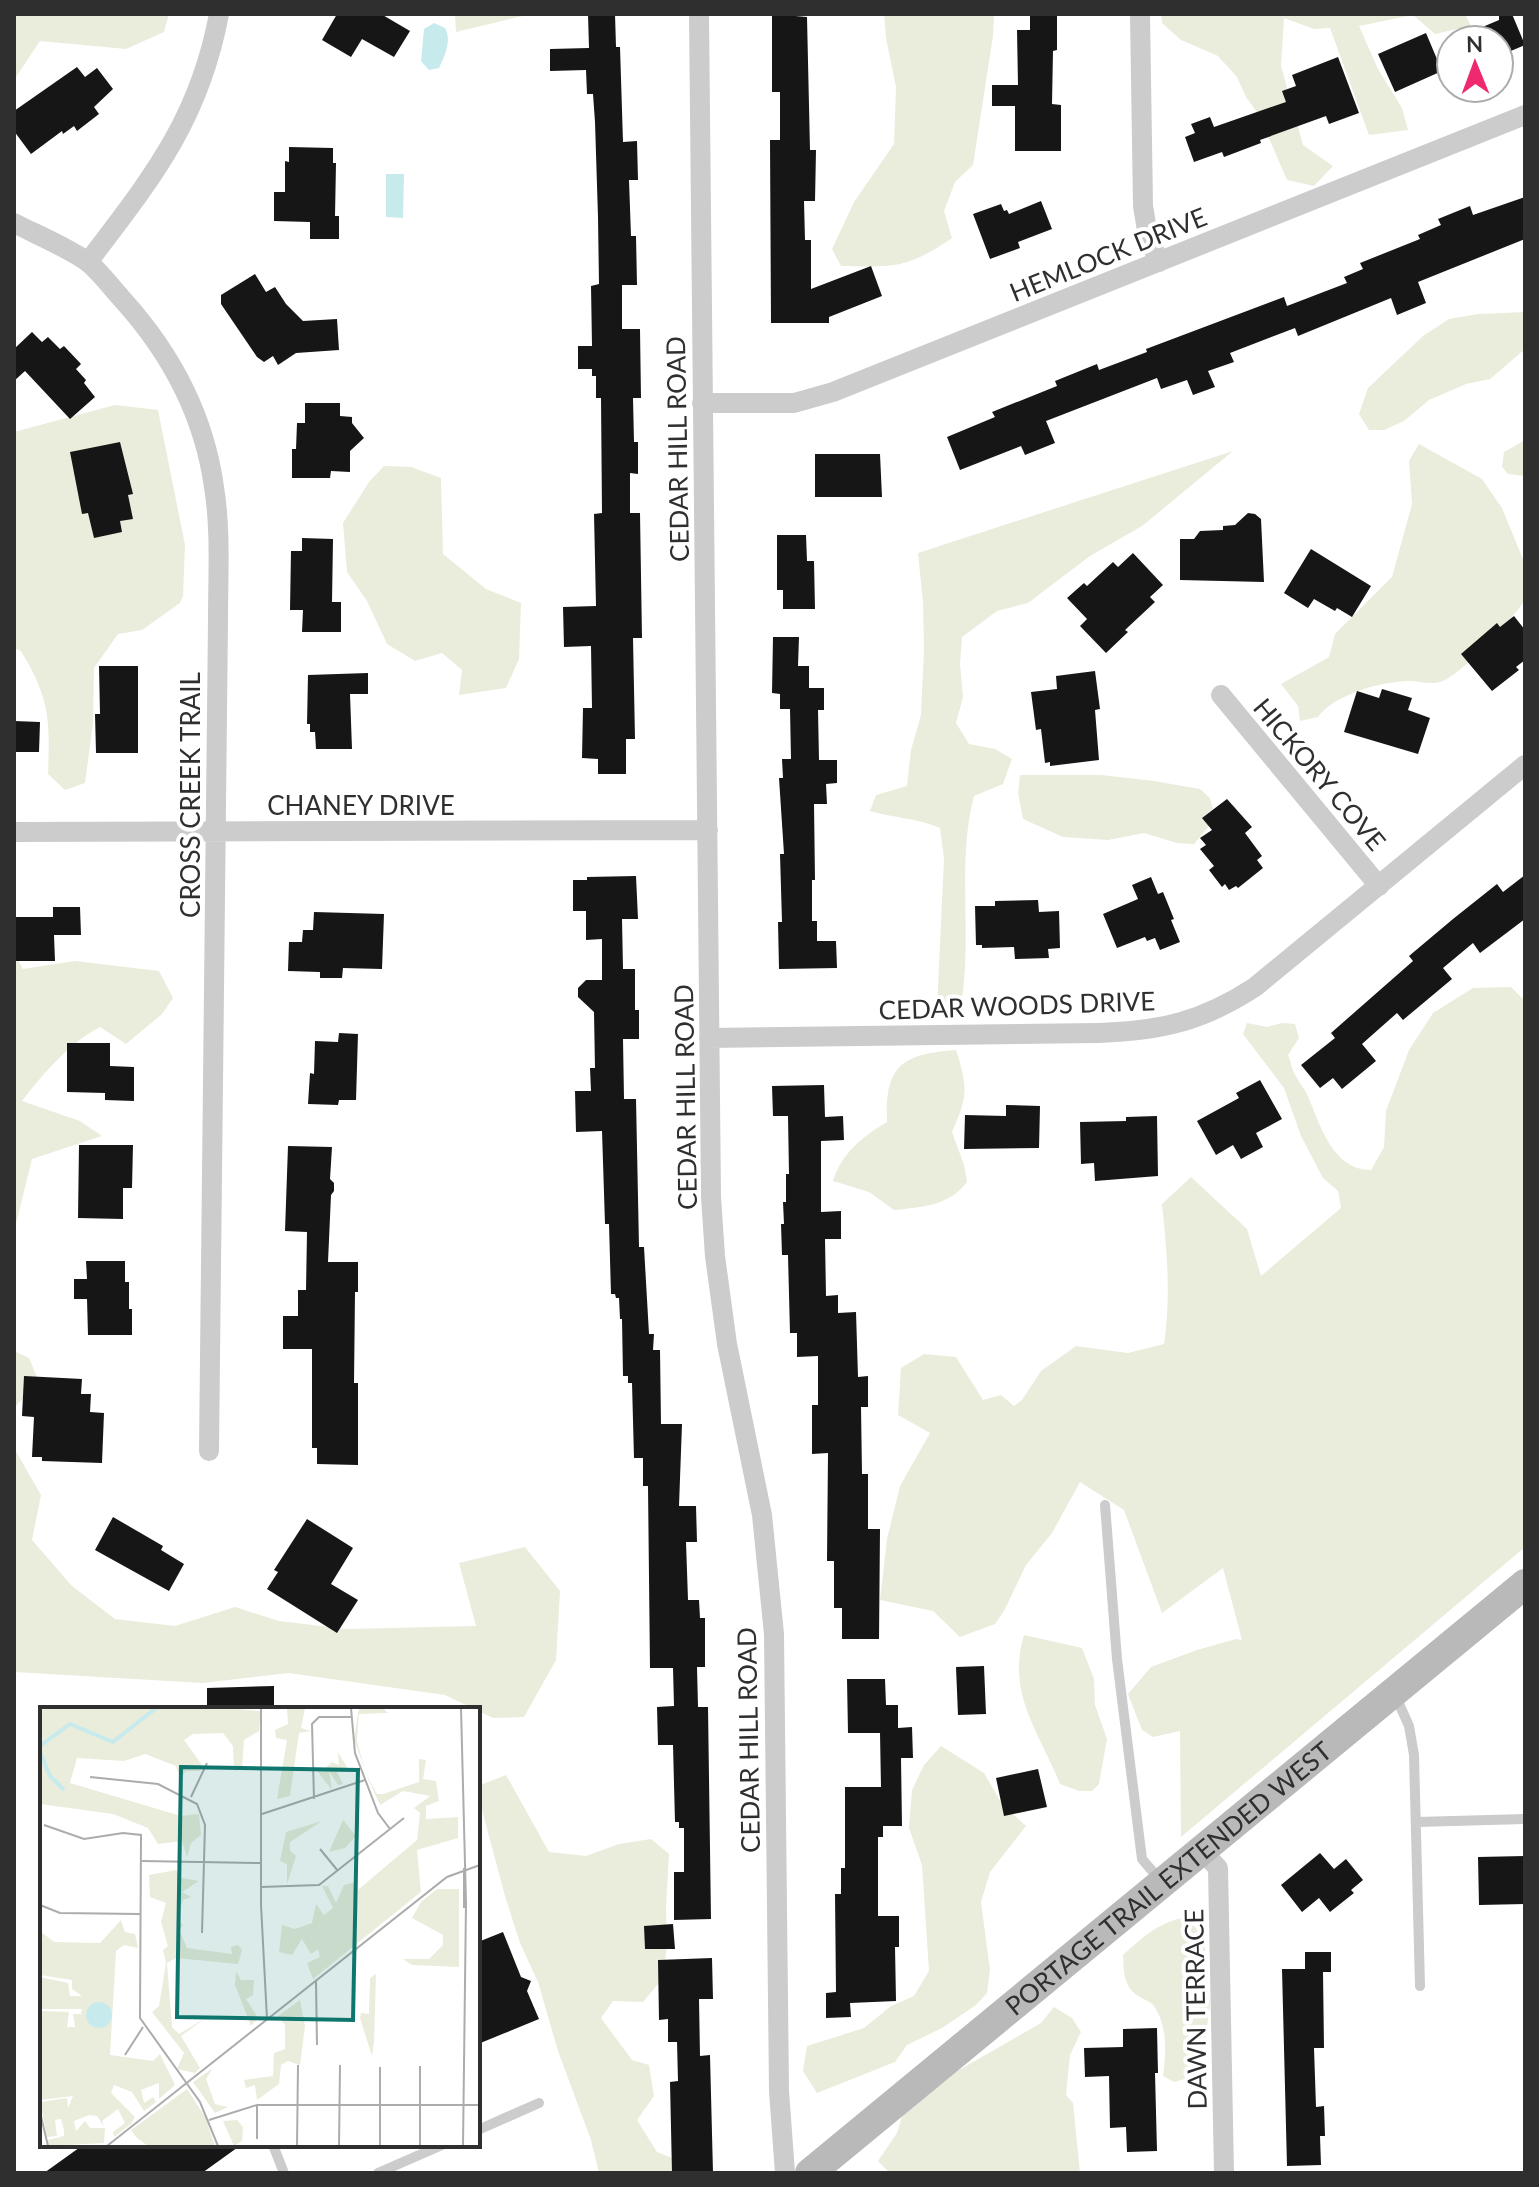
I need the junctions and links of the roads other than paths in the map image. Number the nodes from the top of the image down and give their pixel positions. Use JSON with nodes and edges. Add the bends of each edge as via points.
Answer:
{"nodes":[{"id":1,"x":219,"y":14,"type":"edge"},
{"id":2,"x":699,"y":14,"type":"edge"},
{"id":3,"x":1140,"y":14,"type":"edge"},
{"id":4,"x":1525,"y":115,"type":"edge"},
{"id":5,"x":14,"y":223,"type":"edge"},
{"id":6,"x":88,"y":262,"type":"junction"},
{"id":7,"x":1159,"y":262,"type":"junction"},
{"id":8,"x":702,"y":403,"type":"junction"},
{"id":9,"x":1221,"y":695,"type":"dead end"},
{"id":10,"x":1525,"y":765,"type":"edge"},
{"id":11,"x":708,"y":830,"type":"junction"},
{"id":12,"x":216,"y":831,"type":"junction"},
{"id":13,"x":14,"y":832,"type":"edge"},
{"id":14,"x":1379,"y":886,"type":"junction"},
{"id":15,"x":709,"y":1038,"type":"junction"},
{"id":16,"x":209,"y":1451,"type":"dead end"},
{"id":17,"x":1105,"y":1505,"type":"dead end"},
{"id":18,"x":1525,"y":1584,"type":"edge"},
{"id":19,"x":1394,"y":1691,"type":"junction"},
{"id":20,"x":1525,"y":1819,"type":"edge"},
{"id":21,"x":1417,"y":1822,"type":"junction"},
{"id":22,"x":1202,"y":1851,"type":"junction"},
{"id":23,"x":1163,"y":1883,"type":"junction"},
{"id":24,"x":1420,"y":1986,"type":"dead end"},
{"id":25,"x":539,"y":2103,"type":"dead end"},
{"id":26,"x":480,"y":2129,"type":"edge"},
{"id":27,"x":274,"y":2147,"type":"edge"},
{"id":28,"x":437,"y":2147,"type":"edge"},
{"id":29,"x":284,"y":2173,"type":"edge"},
{"id":30,"x":378,"y":2173,"type":"edge"},
{"id":31,"x":785,"y":2173,"type":"edge"},
{"id":32,"x":810,"y":2173,"type":"edge"},
{"id":33,"x":1224,"y":2173,"type":"edge"}],
"edges":[{"from":1,"to":6,"type":"street","via":[[189,113],[147,186]]},
{"from":2,"to":8,"type":"street","name":"CEDAR HILL ROAD"},
{"from":3,"to":7,"type":"street","via":[[1143,206]]},
{"from":4,"to":7,"type":"street","name":"HEMLOCK DRIVE"},
{"from":5,"to":6,"type":"street","name":"CROSS CREEK TRAIL"},
{"from":6,"to":12,"type":"street","name":"CROSS CREEK TRAIL","via":[[172,364],[205,444],[218,544]]},
{"from":7,"to":8,"type":"street","name":"HEMLOCK DRIVE","via":[[833,392],[794,403]]},
{"from":8,"to":11,"type":"street","name":"CEDAR HILL ROAD"},
{"from":9,"to":14,"type":"street","name":"HICKORY COVE"},
{"from":10,"to":14,"type":"street","name":"CEDAR WOODS DRIVE"},
{"from":11,"to":12,"type":"street","name":"CHANEY DRIVE"},
{"from":11,"to":15,"type":"street","name":"CEDAR HILL ROAD"},
{"from":12,"to":13,"type":"street","name":"CHANEY DRIVE"},
{"from":12,"to":16,"type":"street","name":"CROSS CREEK TRAIL"},
{"from":14,"to":15,"type":"street","name":"CEDAR WOODS DRIVE","via":[[1255,987],[1175,1025],[1136,1032]]},
{"from":15,"to":31,"type":"street","name":"CEDAR HILL ROAD","via":[[715,1256],[729,1356],[762,1515],[774,1634],[779,2091]]},
{"from":17,"to":23,"type":"lane","via":[[1117,1659],[1142,1859]]},
{"from":18,"to":19,"type":"main road","name":"PORTAGE TRAIL EXTENDED WEST"},
{"from":19,"to":21,"type":"lane","via":[[1409,1726]]},
{"from":19,"to":22,"type":"main road","name":"PORTAGE TRAIL EXTENDED WEST"},
{"from":20,"to":21,"type":"lane"},
{"from":21,"to":24,"type":"lane"},
{"from":22,"to":23,"type":"main road","name":"PORTAGE TRAIL EXTENDED WEST"},
{"from":22,"to":33,"type":"street","name":"DAWN TERRACE","via":[[1218,1868]]},
{"from":23,"to":32,"type":"main road","name":"PORTAGE TRAIL EXTENDED WEST"},
{"from":25,"to":26,"type":"lane"},
{"from":27,"to":29,"type":"lane"},
{"from":28,"to":30,"type":"lane"}]}
